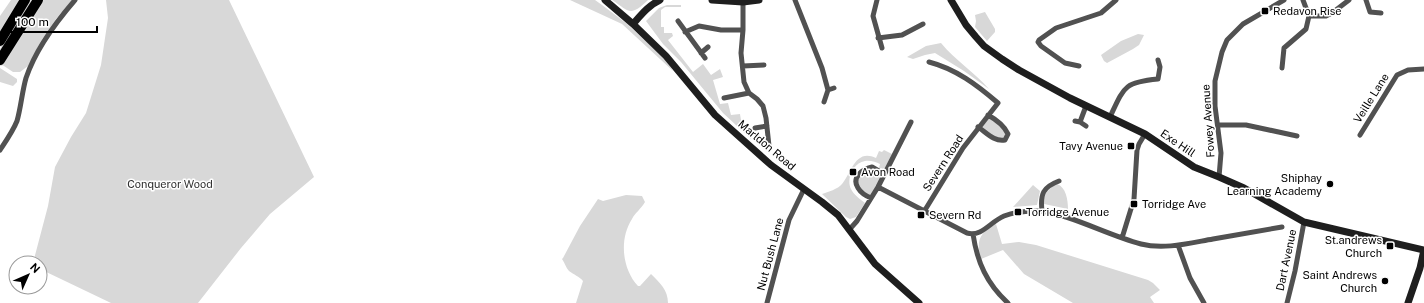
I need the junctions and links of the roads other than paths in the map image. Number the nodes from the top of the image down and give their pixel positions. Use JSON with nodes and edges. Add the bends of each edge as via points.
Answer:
{"nodes":[{"id":1,"x":26,"y":0,"type":"edge"},
{"id":2,"x":38,"y":0,"type":"edge"},
{"id":3,"x":75,"y":0,"type":"edge"},
{"id":4,"x":605,"y":0,"type":"edge"},
{"id":5,"x":660,"y":0,"type":"edge"},
{"id":6,"x":712,"y":0,"type":"edge"},
{"id":7,"x":759,"y":0,"type":"edge"},
{"id":8,"x":795,"y":0,"type":"edge"},
{"id":9,"x":877,"y":0,"type":"edge"},
{"id":10,"x":950,"y":0,"type":"edge"},
{"id":11,"x":1116,"y":0,"type":"edge"},
{"id":12,"x":1284,"y":0,"type":"edge"},
{"id":13,"x":1303,"y":0,"type":"edge"},
{"id":14,"x":1349,"y":0,"type":"edge"},
{"id":15,"x":1366,"y":0,"type":"edge"},
{"id":16,"x":743,"y":2,"type":"junction"},
{"id":17,"x":1381,"y":13,"type":"dead end"},
{"id":18,"x":1309,"y":16,"type":"junction"},
{"id":19,"x":678,"y":21,"type":"dead end"},
{"id":20,"x":633,"y":24,"type":"junction"},
{"id":21,"x":923,"y":24,"type":"dead end"},
{"id":22,"x":743,"y":30,"type":"junction"},
{"id":23,"x":685,"y":32,"type":"junction"},
{"id":24,"x":878,"y":38,"type":"junction"},
{"id":25,"x":0,"y":41,"type":"edge"},
{"id":26,"x":708,"y":47,"type":"dead end"},
{"id":27,"x":882,"y":48,"type":"dead end"},
{"id":28,"x":701,"y":53,"type":"junction"},
{"id":29,"x":705,"y":58,"type":"dead end"},
{"id":30,"x":0,"y":60,"type":"edge"},
{"id":31,"x":1158,"y":60,"type":"dead end"},
{"id":32,"x":932,"y":61,"type":"dead end"},
{"id":33,"x":764,"y":64,"type":"dead end"},
{"id":34,"x":743,"y":66,"type":"junction"},
{"id":35,"x":1079,"y":66,"type":"dead end"},
{"id":36,"x":1282,"y":68,"type":"dead end"},
{"id":37,"x":1424,"y":69,"type":"edge"},
{"id":38,"x":834,"y":88,"type":"dead end"},
{"id":39,"x":828,"y":90,"type":"junction"},
{"id":40,"x":749,"y":93,"type":"junction"},
{"id":41,"x":724,"y":98,"type":"dead end"},
{"id":42,"x":824,"y":102,"type":"dead end"},
{"id":43,"x":1086,"y":106,"type":"junction"},
{"id":44,"x":988,"y":115,"type":"junction"},
{"id":45,"x":1110,"y":117,"type":"junction"},
{"id":46,"x":911,"y":122,"type":"dead end"},
{"id":47,"x":1218,"y":125,"type":"junction"},
{"id":48,"x":767,"y":126,"type":"junction"},
{"id":49,"x":1086,"y":126,"type":"dead end"},
{"id":50,"x":755,"y":128,"type":"dead end"},
{"id":51,"x":978,"y":128,"type":"junction"},
{"id":52,"x":1145,"y":134,"type":"junction"},
{"id":53,"x":1360,"y":135,"type":"dead end"},
{"id":54,"x":1297,"y":136,"type":"dead end"},
{"id":55,"x":769,"y":146,"type":"dead end"},
{"id":56,"x":0,"y":150,"type":"edge"},
{"id":57,"x":884,"y":174,"type":"junction"},
{"id":58,"x":1219,"y":176,"type":"junction"},
{"id":59,"x":1060,"y":181,"type":"dead end"},
{"id":60,"x":878,"y":187,"type":"junction"},
{"id":61,"x":804,"y":189,"type":"junction"},
{"id":62,"x":871,"y":198,"type":"junction"},
{"id":63,"x":925,"y":210,"type":"junction"},
{"id":64,"x":1042,"y":211,"type":"junction"},
{"id":65,"x":1304,"y":222,"type":"junction"},
{"id":66,"x":1282,"y":227,"type":"dead end"},
{"id":67,"x":849,"y":230,"type":"junction"},
{"id":68,"x":973,"y":234,"type":"junction"},
{"id":69,"x":1122,"y":238,"type":"junction"},
{"id":70,"x":1178,"y":245,"type":"junction"},
{"id":71,"x":1424,"y":247,"type":"edge"},
{"id":72,"x":1424,"y":250,"type":"edge"},
{"id":73,"x":767,"y":303,"type":"edge"},
{"id":74,"x":920,"y":303,"type":"edge"},
{"id":75,"x":1008,"y":303,"type":"edge"},
{"id":76,"x":1204,"y":303,"type":"edge"},
{"id":77,"x":1287,"y":303,"type":"edge"},
{"id":78,"x":1408,"y":303,"type":"edge"}],
"edges":[{"from":1,"to":25,"type":"highway"},
{"from":2,"to":30,"type":"highway"},
{"from":3,"to":56,"type":"street","via":[[60,17],[30,68],[17,120]]},
{"from":4,"to":20,"type":"street","name":"Marldon Road"},
{"from":5,"to":20,"type":"street"},
{"from":6,"to":16,"type":"street"},
{"from":7,"to":16,"type":"street"},
{"from":8,"to":39,"type":"street"},
{"from":9,"to":24,"type":"street","via":[[873,16]]},
{"from":10,"to":43,"type":"street","name":"Exe Hill","via":[[984,46],[1019,70]]},
{"from":11,"to":35,"type":"street","via":[[1101,13],[1056,28],[1039,40],[1041,46],[1065,63]]},
{"from":12,"to":47,"type":"street","name":"Fowey Avenue","via":[[1243,24],[1227,40],[1215,81]]},
{"from":13,"to":18,"type":"street"},
{"from":14,"to":18,"type":"street","via":[[1326,16]]},
{"from":15,"to":17,"type":"street","via":[[1370,12]]},
{"from":16,"to":22,"type":"street"},
{"from":18,"to":36,"type":"street","via":[[1306,29],[1284,48]]},
{"from":19,"to":23,"type":"street"},
{"from":20,"to":61,"type":"street","name":"Marldon Road","via":[[670,61],[715,115],[771,165]]},
{"from":21,"to":24,"type":"street","via":[[902,34]]},
{"from":22,"to":23,"type":"street","via":[[699,26]]},
{"from":22,"to":34,"type":"street"},
{"from":23,"to":28,"type":"street"},
{"from":24,"to":27,"type":"street"},
{"from":26,"to":28,"type":"street"},
{"from":28,"to":29,"type":"street"},
{"from":31,"to":45,"type":"street","via":[[1158,79],[1135,82],[1126,87]]},
{"from":32,"to":44,"type":"street","name":"Severn Road","via":[[961,75],[998,104]]},
{"from":33,"to":34,"type":"street"},
{"from":34,"to":40,"type":"street","via":[[744,82]]},
{"from":37,"to":53,"type":"street","name":"Veille Lane","via":[[1408,70],[1397,75]]},
{"from":38,"to":39,"type":"street"},
{"from":39,"to":42,"type":"street"},
{"from":40,"to":41,"type":"street"},
{"from":40,"to":48,"type":"street","via":[[763,106]]},
{"from":43,"to":45,"type":"street","name":"Exe Hill"},
{"from":43,"to":49,"type":"street","via":[[1077,121]]},
{"from":44,"to":51,"type":"street","name":"Severn Road"},
{"from":44,"to":51,"type":"street","via":[[1006,129],[1008,134],[1005,140],[995,140]]},
{"from":45,"to":52,"type":"street","name":"Exe Hill"},
{"from":46,"to":57,"type":"street"},
{"from":47,"to":54,"type":"street","via":[[1246,125]]},
{"from":47,"to":58,"type":"street","name":"Fowey Avenue","via":[[1221,153]]},
{"from":48,"to":50,"type":"street"},
{"from":48,"to":55,"type":"street"},
{"from":51,"to":63,"type":"street","name":"Severn Road"},
{"from":52,"to":58,"type":"street","name":"Exe Hill","via":[[1194,167]]},
{"from":52,"to":69,"type":"street","via":[[1137,150],[1134,199]]},
{"from":57,"to":60,"type":"street"},
{"from":57,"to":62,"type":"street","via":[[872,167],[862,170],[857,178],[858,188]]},
{"from":58,"to":65,"type":"street","name":"Exe Hill"},
{"from":59,"to":64,"type":"street","via":[[1049,186],[1042,194]]},
{"from":60,"to":62,"type":"street"},
{"from":60,"to":63,"type":"street"},
{"from":61,"to":67,"type":"street","name":"Marldon Road","via":[[838,215]]},
{"from":61,"to":73,"type":"street","name":"Nut Bush Lane","via":[[789,220]]},
{"from":62,"to":67,"type":"street"},
{"from":63,"to":68,"type":"street"},
{"from":64,"to":68,"type":"street","via":[[1018,212],[1004,216],[979,233]]},
{"from":64,"to":69,"type":"street"},
{"from":65,"to":72,"type":"street","name":"Exe Hill"},
{"from":65,"to":77,"type":"street","name":"Dart Avenue","via":[[1296,271]]},
{"from":66,"to":70,"type":"street"},
{"from":67,"to":74,"type":"street","name":"Marldon Road","via":[[875,264]]},
{"from":68,"to":75,"type":"street","via":[[976,254],[982,269]]},
{"from":69,"to":70,"type":"street","via":[[1154,246]]},
{"from":70,"to":76,"type":"street","via":[[1190,278]]},
{"from":71,"to":72,"type":"street"},
{"from":72,"to":78,"type":"street"}]}
